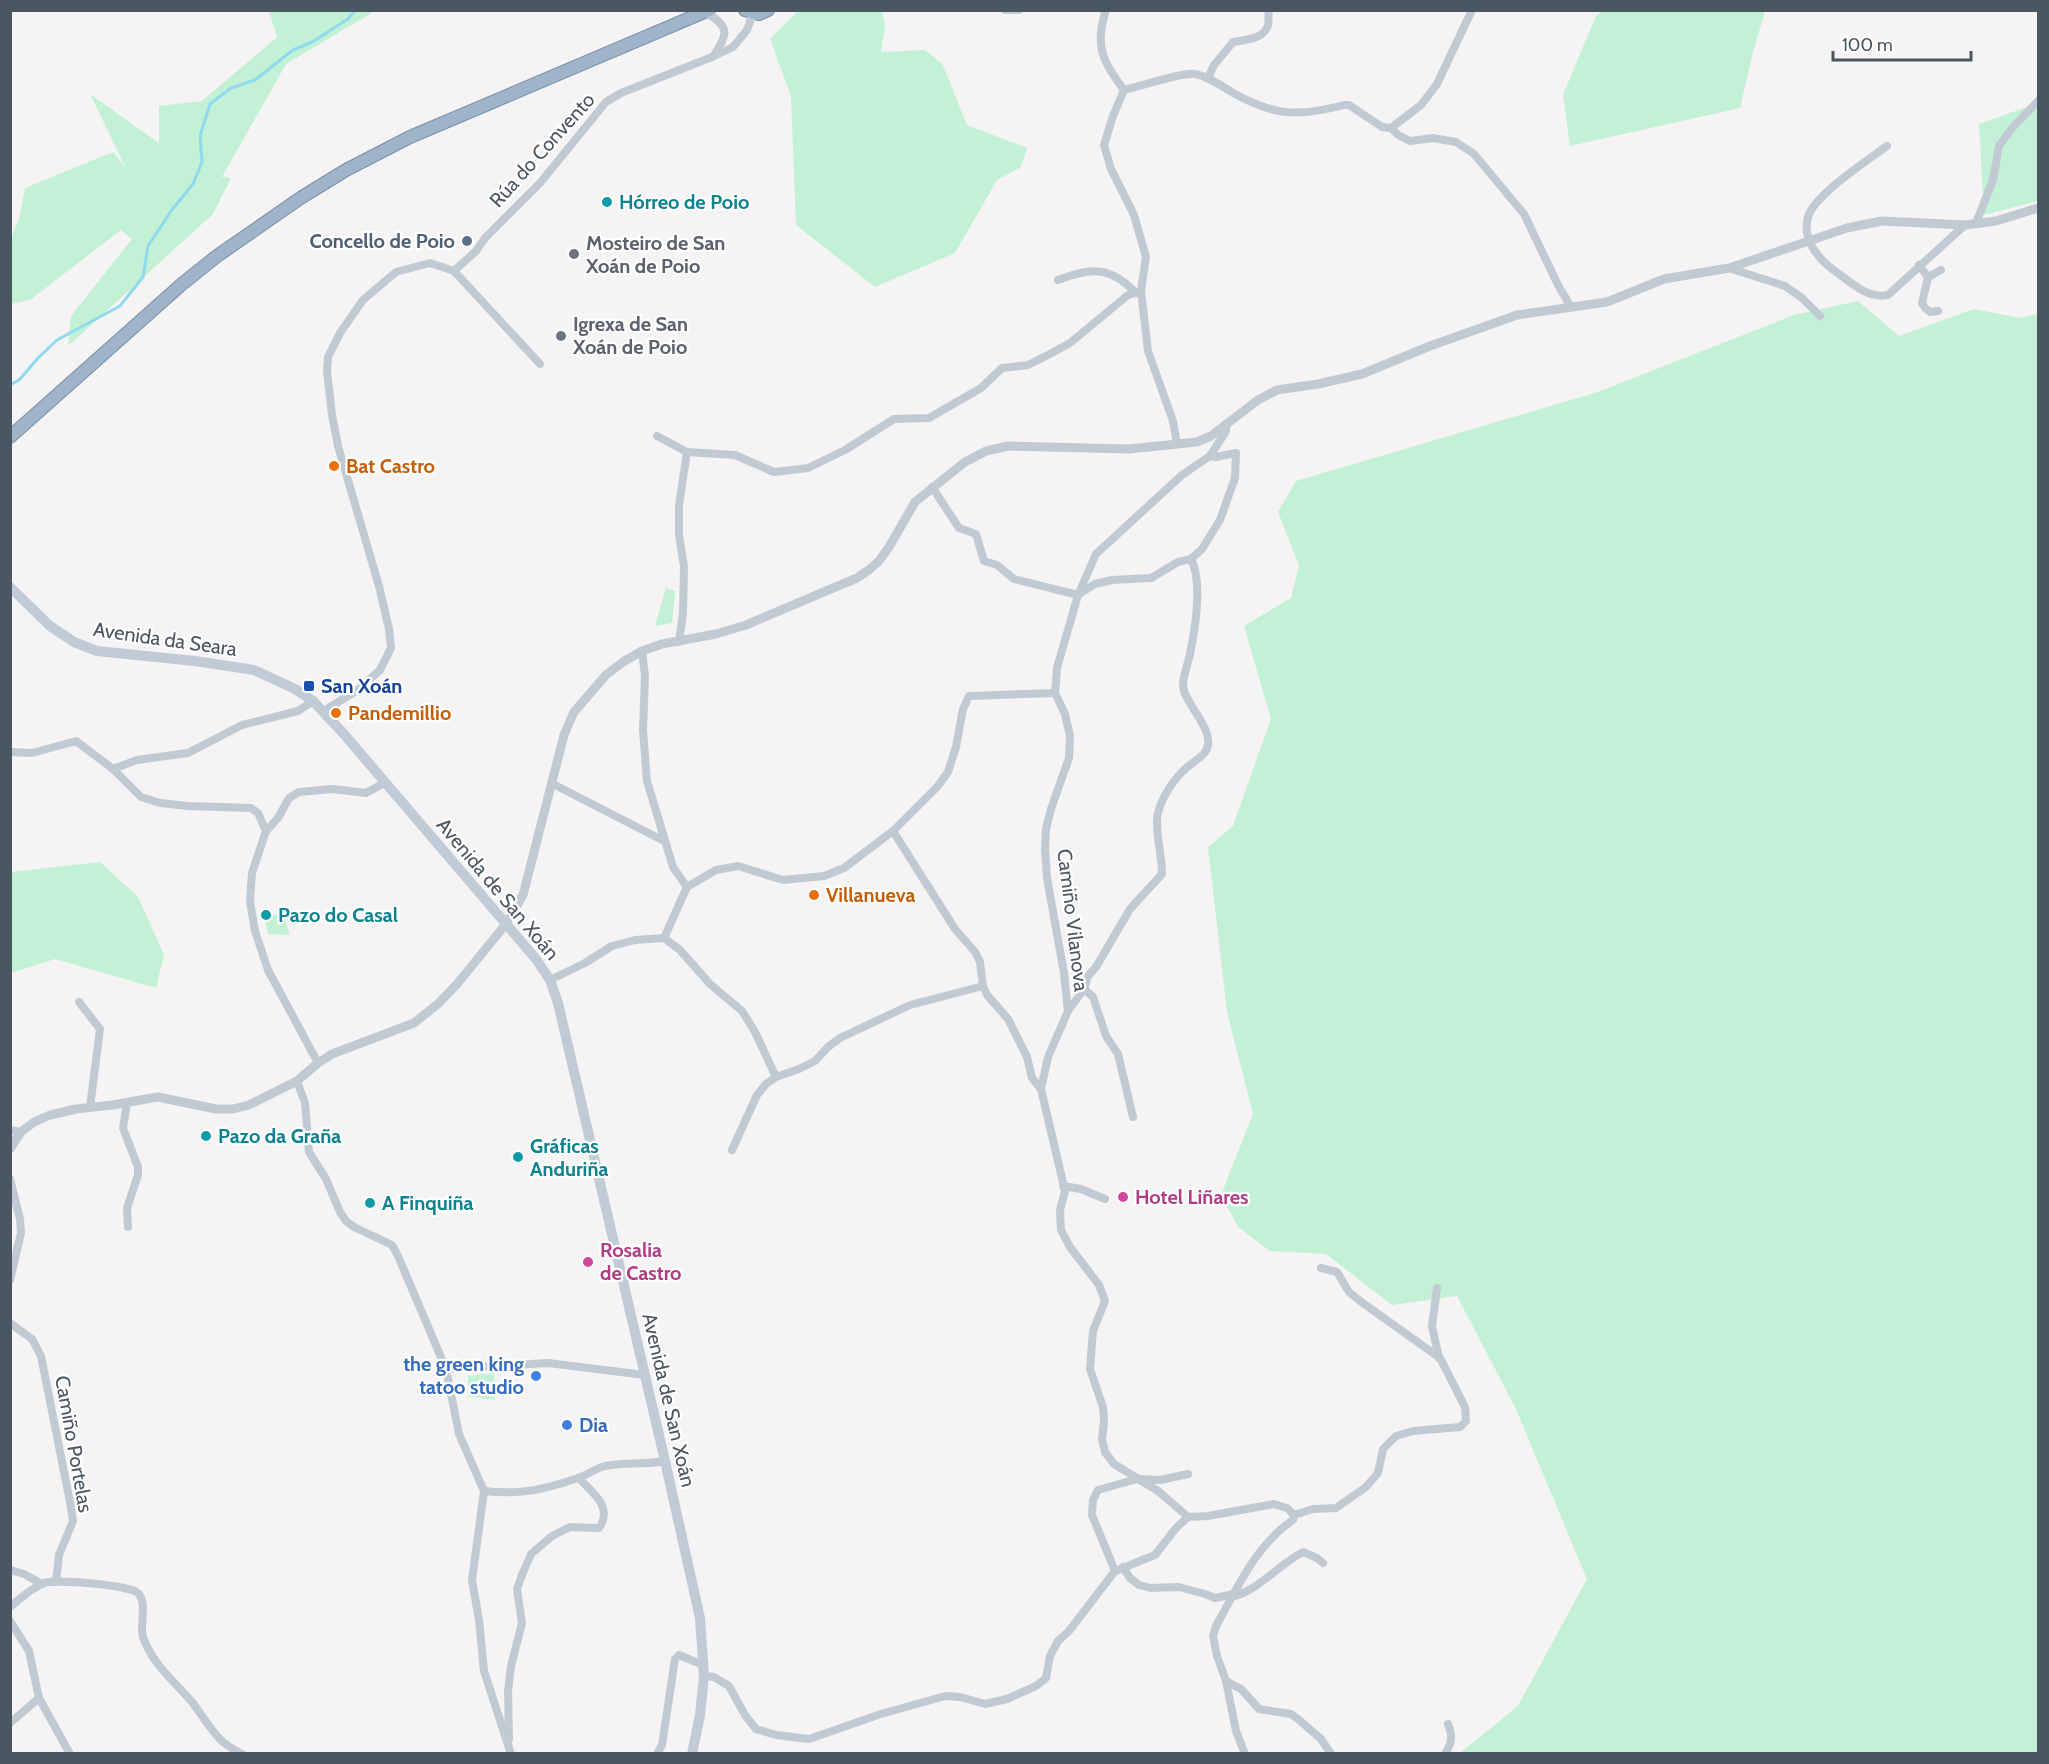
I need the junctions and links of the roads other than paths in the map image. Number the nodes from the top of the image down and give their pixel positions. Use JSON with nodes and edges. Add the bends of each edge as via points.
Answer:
{"nodes":[{"id":1,"x":768,"y":10,"type":"edge"},
{"id":2,"x":1005,"y":10,"type":"edge"},
{"id":3,"x":1019,"y":10,"type":"edge"},
{"id":4,"x":1106,"y":10,"type":"edge"},
{"id":5,"x":1269,"y":10,"type":"edge"},
{"id":6,"x":1472,"y":10,"type":"edge"},
{"id":7,"x":707,"y":11,"type":"edge"},
{"id":8,"x":749,"y":12,"type":"edge"},
{"id":9,"x":712,"y":57,"type":"junction"},
{"id":10,"x":1208,"y":78,"type":"junction"},
{"id":11,"x":1124,"y":90,"type":"junction"},
{"id":12,"x":2038,"y":101,"type":"edge"},
{"id":13,"x":1391,"y":128,"type":"junction"},
{"id":14,"x":1887,"y":146,"type":"dead end"},
{"id":15,"x":2038,"y":208,"type":"edge"},
{"id":16,"x":1976,"y":223,"type":"junction"},
{"id":17,"x":1965,"y":225,"type":"junction"},
{"id":18,"x":1808,"y":241,"type":"junction"},
{"id":19,"x":1919,"y":265,"type":"junction"},
{"id":20,"x":1729,"y":268,"type":"junction"},
{"id":21,"x":1941,"y":270,"type":"dead end"},
{"id":22,"x":454,"y":271,"type":"junction"},
{"id":23,"x":1928,"y":277,"type":"junction"},
{"id":24,"x":1058,"y":280,"type":"dead end"},
{"id":25,"x":1138,"y":292,"type":"junction"},
{"id":26,"x":1571,"y":307,"type":"junction"},
{"id":27,"x":1938,"y":310,"type":"dead end"},
{"id":28,"x":1820,"y":316,"type":"dead end"},
{"id":29,"x":540,"y":364,"type":"dead end"},
{"id":30,"x":1226,"y":424,"type":"junction"},
{"id":31,"x":657,"y":436,"type":"dead end"},
{"id":32,"x":10,"y":437,"type":"edge"},
{"id":33,"x":1177,"y":444,"type":"junction"},
{"id":34,"x":687,"y":452,"type":"junction"},
{"id":35,"x":1210,"y":456,"type":"junction"},
{"id":36,"x":932,"y":488,"type":"junction"},
{"id":37,"x":1191,"y":559,"type":"junction"},
{"id":38,"x":10,"y":587,"type":"edge"},
{"id":39,"x":1078,"y":595,"type":"junction"},
{"id":40,"x":679,"y":642,"type":"junction"},
{"id":41,"x":642,"y":651,"type":"junction"},
{"id":42,"x":1055,"y":693,"type":"junction"},
{"id":43,"x":314,"y":701,"type":"junction"},
{"id":44,"x":324,"y":711,"type":"junction"},
{"id":45,"x":10,"y":752,"type":"edge"},
{"id":46,"x":113,"y":769,"type":"junction"},
{"id":47,"x":384,"y":783,"type":"junction"},
{"id":48,"x":551,"y":783,"type":"junction"},
{"id":49,"x":266,"y":831,"type":"junction"},
{"id":50,"x":894,"y":831,"type":"junction"},
{"id":51,"x":664,"y":841,"type":"junction"},
{"id":52,"x":687,"y":887,"type":"junction"},
{"id":53,"x":506,"y":924,"type":"junction"},
{"id":54,"x":664,"y":938,"type":"junction"},
{"id":55,"x":550,"y":980,"type":"junction"},
{"id":56,"x":983,"y":986,"type":"junction"},
{"id":57,"x":1084,"y":989,"type":"junction"},
{"id":58,"x":79,"y":1002,"type":"dead end"},
{"id":59,"x":1068,"y":1011,"type":"junction"},
{"id":60,"x":318,"y":1063,"type":"junction"},
{"id":61,"x":776,"y":1077,"type":"junction"},
{"id":62,"x":297,"y":1081,"type":"junction"},
{"id":63,"x":1041,"y":1089,"type":"junction"},
{"id":64,"x":127,"y":1103,"type":"junction"},
{"id":65,"x":90,"y":1107,"type":"junction"},
{"id":66,"x":1133,"y":1117,"type":"dead end"},
{"id":67,"x":10,"y":1130,"type":"edge"},
{"id":68,"x":21,"y":1132,"type":"junction"},
{"id":69,"x":10,"y":1149,"type":"edge"},
{"id":70,"x":732,"y":1150,"type":"dead end"},
{"id":71,"x":10,"y":1179,"type":"edge"},
{"id":72,"x":1064,"y":1186,"type":"junction"},
{"id":73,"x":1105,"y":1199,"type":"dead end"},
{"id":74,"x":128,"y":1227,"type":"dead end"},
{"id":75,"x":1321,"y":1268,"type":"dead end"},
{"id":76,"x":10,"y":1280,"type":"edge"},
{"id":77,"x":1437,"y":1288,"type":"dead end"},
{"id":78,"x":10,"y":1323,"type":"edge"},
{"id":79,"x":1440,"y":1358,"type":"junction"},
{"id":80,"x":446,"y":1369,"type":"junction"},
{"id":81,"x":645,"y":1375,"type":"junction"},
{"id":82,"x":665,"y":1461,"type":"junction"},
{"id":83,"x":1188,"y":1474,"type":"dead end"},
{"id":84,"x":579,"y":1478,"type":"junction"},
{"id":85,"x":1137,"y":1479,"type":"junction"},
{"id":86,"x":484,"y":1491,"type":"junction"},
{"id":87,"x":1294,"y":1515,"type":"junction"},
{"id":88,"x":1188,"y":1517,"type":"junction"},
{"id":89,"x":1323,"y":1563,"type":"dead end"},
{"id":90,"x":1119,"y":1569,"type":"junction"},
{"id":91,"x":10,"y":1570,"type":"edge"},
{"id":92,"x":56,"y":1582,"type":"junction"},
{"id":93,"x":42,"y":1584,"type":"junction"},
{"id":94,"x":1233,"y":1596,"type":"junction"},
{"id":95,"x":10,"y":1607,"type":"edge"},
{"id":96,"x":10,"y":1621,"type":"edge"},
{"id":97,"x":704,"y":1670,"type":"junction"},
{"id":98,"x":1226,"y":1681,"type":"junction"},
{"id":99,"x":39,"y":1698,"type":"junction"},
{"id":100,"x":10,"y":1723,"type":"edge"},
{"id":101,"x":1448,"y":1724,"type":"dead end"},
{"id":102,"x":510,"y":1751,"type":"edge"},
{"id":103,"x":70,"y":1754,"type":"edge"},
{"id":104,"x":242,"y":1754,"type":"edge"},
{"id":105,"x":657,"y":1754,"type":"edge"},
{"id":106,"x":692,"y":1754,"type":"edge"},
{"id":107,"x":1245,"y":1754,"type":"edge"},
{"id":108,"x":1331,"y":1754,"type":"edge"},
{"id":109,"x":1445,"y":1754,"type":"edge"}],
"edges":[{"from":1,"to":8,"type":"highway"},
{"from":2,"to":3,"type":"street"},
{"from":4,"to":11,"type":"street","via":[[1101,50]]},
{"from":5,"to":10,"type":"street","via":[[1265,31],[1252,39],[1233,42]]},
{"from":6,"to":13,"type":"street","via":[[1437,84],[1421,105]]},
{"from":7,"to":9,"type":"street","via":[[725,31],[725,38]]},
{"from":7,"to":32,"type":"highway","via":[[410,137],[346,170],[226,249]]},
{"from":8,"to":9,"type":"street","name":"Rúa do Convento","via":[[741,39]]},
{"from":9,"to":22,"type":"street","name":"Rúa do Convento","via":[[606,102],[540,183]]},
{"from":10,"to":11,"type":"street","via":[[1194,73]]},
{"from":10,"to":13,"type":"street","via":[[1257,106],[1302,114],[1349,105],[1382,128]]},
{"from":11,"to":25,"type":"street","via":[[1104,146],[1134,215],[1146,257]]},
{"from":12,"to":16,"type":"street","via":[[1999,147],[1988,198]]},
{"from":13,"to":26,"type":"street","via":[[1410,141],[1433,138],[1456,142],[1474,154],[1524,214]]},
{"from":14,"to":18,"type":"street","via":[[1815,203],[1808,217]]},
{"from":15,"to":16,"type":"street"},
{"from":16,"to":17,"type":"street"},
{"from":17,"to":18,"type":"street","via":[[1882,222]]},
{"from":17,"to":19,"type":"street"},
{"from":18,"to":19,"type":"street","via":[[1824,264],[1866,293],[1879,297],[1888,295]]},
{"from":18,"to":20,"type":"street"},
{"from":19,"to":23,"type":"street"},
{"from":20,"to":26,"type":"street","via":[[1664,279],[1606,302]]},
{"from":20,"to":28,"type":"street","via":[[1785,286]]},
{"from":21,"to":23,"type":"street"},
{"from":22,"to":29,"type":"street"},
{"from":22,"to":44,"type":"street","via":[[430,263],[396,272],[363,300],[328,357],[338,446],[379,586],[391,648],[380,670],[360,689]]},
{"from":23,"to":27,"type":"street","via":[[1922,303],[1930,312]]},
{"from":24,"to":25,"type":"street","via":[[1081,271],[1095,271],[1111,274]]},
{"from":25,"to":33,"type":"street","via":[[1148,351]]},
{"from":25,"to":34,"type":"street","via":[[1128,295],[1070,343],[1048,355],[1028,365],[1002,369],[981,388],[929,418],[894,419],[808,468],[774,472],[735,455]]},
{"from":26,"to":30,"type":"street","via":[[1517,315],[1362,374],[1277,390],[1258,399]]},
{"from":30,"to":33,"type":"street","via":[[1197,442]]},
{"from":30,"to":35,"type":"street","via":[[1226,431]]},
{"from":31,"to":34,"type":"street"},
{"from":33,"to":36,"type":"street","via":[[1129,449],[1008,446],[965,462]]},
{"from":34,"to":40,"type":"street","via":[[679,506],[684,567]]},
{"from":35,"to":37,"type":"street","via":[[1236,453],[1235,478],[1212,536]]},
{"from":35,"to":39,"type":"street","via":[[1182,475],[1096,554]]},
{"from":36,"to":39,"type":"street","via":[[959,528],[976,534],[984,561],[997,565],[1014,579]]},
{"from":36,"to":40,"type":"street","via":[[915,502],[879,561],[857,578],[746,625]]},
{"from":37,"to":39,"type":"street","via":[[1151,578],[1112,580],[1095,584]]},
{"from":37,"to":57,"type":"street","via":[[1196,568],[1196,612],[1183,687],[1207,735],[1208,745],[1203,755],[1183,771],[1158,811],[1162,874],[1130,909],[1088,976]]},
{"from":38,"to":43,"type":"main road","name":"Avenida da Seara","via":[[50,626],[97,651],[254,670]]},
{"from":39,"to":42,"type":"street","via":[[1057,668]]},
{"from":40,"to":41,"type":"street"},
{"from":41,"to":48,"type":"street","via":[[606,675],[574,712]]},
{"from":41,"to":51,"type":"street","via":[[647,781]]},
{"from":42,"to":50,"type":"street","via":[[969,696],[948,772]]},
{"from":42,"to":59,"type":"street","name":"Camiño Vilanova","via":[[1070,736],[1069,758],[1051,809],[1045,849]]},
{"from":43,"to":44,"type":"main road","name":"Avenida da Seara"},
{"from":43,"to":46,"type":"street","via":[[298,711],[242,725],[188,753],[137,760]]},
{"from":44,"to":47,"type":"main road","name":"Avenida de San Xoán"},
{"from":45,"to":46,"type":"street","via":[[32,753],[76,741]]},
{"from":46,"to":49,"type":"street","via":[[141,797],[160,803],[252,808]]},
{"from":47,"to":49,"type":"street","via":[[366,792],[299,792],[289,798]]},
{"from":47,"to":53,"type":"main road","name":"Avenida de San Xoán"},
{"from":48,"to":51,"type":"street"},
{"from":48,"to":53,"type":"street","via":[[523,895]]},
{"from":49,"to":60,"type":"street","via":[[252,873],[249,901],[255,931],[268,970]]},
{"from":50,"to":52,"type":"street","via":[[844,868],[824,876],[783,880],[738,866],[716,870]]},
{"from":50,"to":56,"type":"street","via":[[981,962]]},
{"from":51,"to":52,"type":"street","via":[[673,867]]},
{"from":52,"to":54,"type":"street"},
{"from":53,"to":55,"type":"main road","name":"Avenida de San Xoán"},
{"from":53,"to":60,"type":"street","via":[[457,984],[414,1023]]},
{"from":54,"to":55,"type":"street","via":[[612,946]]},
{"from":54,"to":61,"type":"street","via":[[742,1011]]},
{"from":55,"to":81,"type":"main road","name":"Avenida de San Xoán"},
{"from":56,"to":61,"type":"street","via":[[910,1005],[840,1038],[799,1070]]},
{"from":56,"to":63,"type":"street","via":[[1008,1019],[1027,1057],[1032,1078]]},
{"from":57,"to":59,"type":"street"},
{"from":57,"to":66,"type":"street","via":[[1093,997],[1106,1036],[1118,1054]]},
{"from":58,"to":65,"type":"street","via":[[100,1029]]},
{"from":59,"to":63,"type":"street","name":"Camiño Vilanova","via":[[1048,1057]]},
{"from":60,"to":62,"type":"street"},
{"from":61,"to":70,"type":"street","via":[[757,1095]]},
{"from":62,"to":64,"type":"street","via":[[249,1105],[232,1109],[158,1097]]},
{"from":62,"to":80,"type":"street","via":[[305,1103],[313,1161],[346,1221],[392,1245]]},
{"from":63,"to":72,"type":"street","name":"Camiño Vilanova"},
{"from":64,"to":65,"type":"street"},
{"from":64,"to":74,"type":"street","via":[[123,1128],[138,1167],[127,1208]]},
{"from":65,"to":68,"type":"street","via":[[50,1114]]},
{"from":67,"to":68,"type":"street"},
{"from":68,"to":69,"type":"street"},
{"from":71,"to":76,"type":"street","via":[[21,1233]]},
{"from":72,"to":73,"type":"street"},
{"from":72,"to":85,"type":"street","via":[[1060,1230],[1099,1285],[1105,1300],[1093,1331],[1090,1369],[1103,1407],[1105,1452],[1114,1464]]},
{"from":75,"to":79,"type":"street","via":[[1337,1272],[1360,1302]]},
{"from":77,"to":79,"type":"street","via":[[1432,1326]]},
{"from":78,"to":92,"type":"street","name":"Camiño Portelas","via":[[32,1339],[41,1356],[70,1503],[73,1521],[59,1555]]},
{"from":79,"to":87,"type":"street","via":[[1465,1407],[1466,1421],[1460,1427],[1396,1436],[1383,1449],[1378,1473],[1366,1487],[1336,1508]]},
{"from":80,"to":81,"type":"street","via":[[548,1363]]},
{"from":80,"to":86,"type":"street","via":[[459,1434]]},
{"from":81,"to":82,"type":"main road","name":"Avenida de San Xoán"},
{"from":82,"to":84,"type":"street","via":[[606,1466]]},
{"from":82,"to":97,"type":"main road","name":"Avenida de San Xoán","via":[[694,1588]]},
{"from":83,"to":85,"type":"street","via":[[1160,1480]]},
{"from":84,"to":86,"type":"street","via":[[537,1491]]},
{"from":84,"to":102,"type":"street","via":[[598,1497],[603,1522],[599,1528],[570,1527],[552,1536],[531,1554],[522,1575],[517,1589],[522,1623],[508,1691]]},
{"from":85,"to":88,"type":"street"},
{"from":85,"to":90,"type":"street","via":[[1098,1490],[1093,1500],[1092,1515]]},
{"from":86,"to":102,"type":"street","via":[[472,1580],[484,1671]]},
{"from":87,"to":88,"type":"street","via":[[1274,1504]]},
{"from":87,"to":94,"type":"street","via":[[1250,1563]]},
{"from":88,"to":90,"type":"street","via":[[1155,1555]]},
{"from":89,"to":94,"type":"street","via":[[1303,1552],[1244,1594]]},
{"from":90,"to":94,"type":"street","via":[[1139,1585],[1150,1588],[1179,1587],[1215,1598]]},
{"from":90,"to":97,"type":"street","via":[[1058,1641],[1046,1678],[1007,1699],[985,1704],[945,1696],[809,1739],[792,1738],[756,1729],[729,1686]]},
{"from":91,"to":93,"type":"street"},
{"from":92,"to":93,"type":"street"},
{"from":92,"to":104,"type":"street","via":[[103,1584],[139,1594],[142,1635],[151,1657],[221,1740]]},
{"from":93,"to":95,"type":"street"},
{"from":94,"to":98,"type":"street","via":[[1213,1636]]},
{"from":96,"to":99,"type":"street","via":[[29,1651]]},
{"from":97,"to":105,"type":"street","via":[[679,1655],[675,1659],[662,1745]]},
{"from":97,"to":106,"type":"main road","name":"Avenida de San Xoán"},
{"from":98,"to":107,"type":"street"},
{"from":98,"to":108,"type":"street","via":[[1241,1689],[1259,1709],[1291,1714],[1321,1739]]},
{"from":99,"to":100,"type":"street"},
{"from":99,"to":103,"type":"street"},
{"from":101,"to":109,"type":"street","via":[[1451,1744]]}]}
